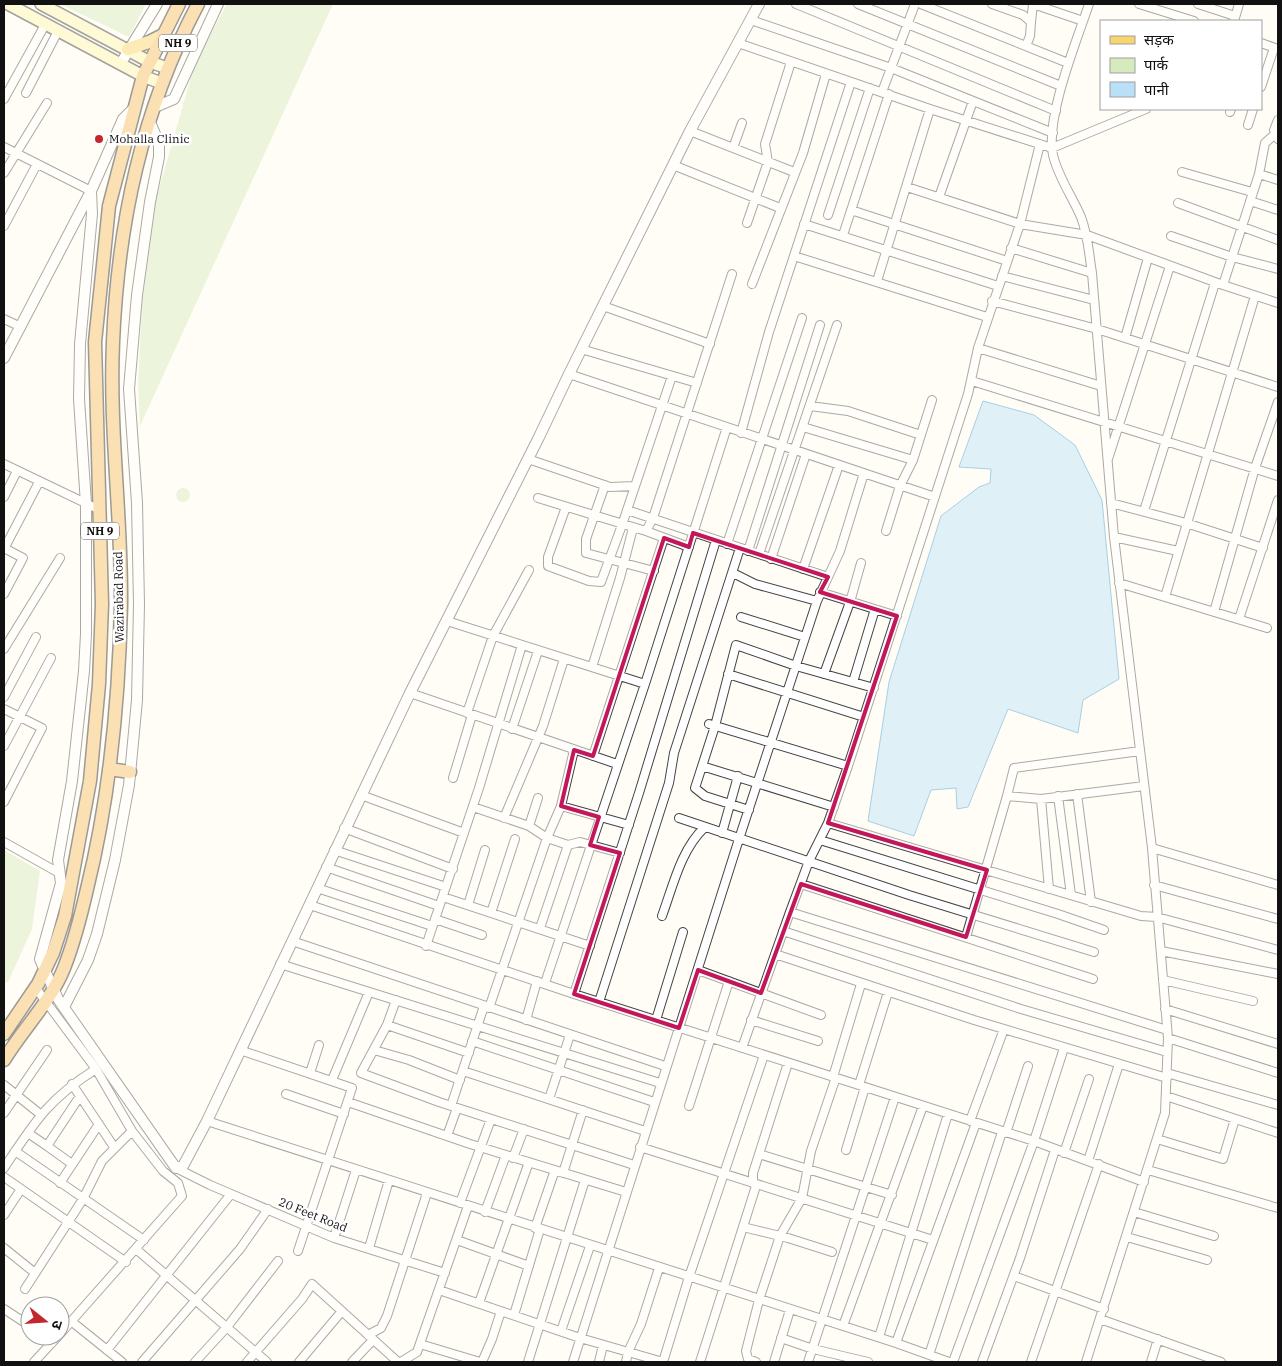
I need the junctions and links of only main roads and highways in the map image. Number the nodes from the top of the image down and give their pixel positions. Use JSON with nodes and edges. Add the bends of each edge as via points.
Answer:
{"nodes":[{"id":1,"x":8,"y":4,"type":"edge"},
{"id":2,"x":42,"y":4,"type":"edge"},
{"id":3,"x":178,"y":4,"type":"edge"},
{"id":4,"x":198,"y":4,"type":"edge"},
{"id":5,"x":163,"y":34,"type":"junction"},
{"id":6,"x":128,"y":49,"type":"junction"},
{"id":7,"x":150,"y":62,"type":"junction"},
{"id":8,"x":167,"y":68,"type":"junction"},
{"id":9,"x":143,"y":76,"type":"junction"},
{"id":10,"x":161,"y":83,"type":"junction"},
{"id":11,"x":109,"y":770,"type":"junction"},
{"id":12,"x":130,"y":772,"type":"road end"},
{"id":13,"x":65,"y":887,"type":"junction"},
{"id":14,"x":83,"y":904,"type":"junction"},
{"id":15,"x":4,"y":1034,"type":"edge"},
{"id":16,"x":4,"y":1060,"type":"edge"}],
"edges":[{"from":1,"to":9,"type":"main road"},
{"from":2,"to":6,"type":"main road"},
{"from":3,"to":5,"type":"highway","name":"Wazirabad Road","number":"NH 9"},
{"from":4,"to":8,"type":"highway","name":"Wazirabad Road","number":"NH 9"},
{"from":5,"to":6,"type":"main road"},
{"from":5,"to":7,"type":"highway","name":"Wazirabad Road","number":"NH 9"},
{"from":6,"to":7,"type":"main road"},
{"from":7,"to":8,"type":"main road"},
{"from":7,"to":9,"type":"highway","name":"Wazirabad Road","number":"NH 9"},
{"from":8,"to":10,"type":"highway","name":"Wazirabad Road","number":"NH 9"},
{"from":9,"to":10,"type":"main road"},
{"from":9,"to":13,"type":"highway","name":"Wazirabad Road","number":"NH 9","via":[[109,206],[95,342],[102,604],[99,684],[90,781]]},
{"from":10,"to":11,"type":"highway","name":"Wazirabad Road","number":"NH 9","via":[[129,193],[113,343],[114,461],[121,604]]},
{"from":11,"to":12,"type":"highway"},
{"from":11,"to":14,"type":"highway","name":"Wazirabad Road","number":"NH 9"},
{"from":13,"to":14,"type":"highway"},
{"from":13,"to":15,"type":"highway","name":"Wazirabad Road","number":"NH 9","via":[[59,935],[46,970]]},
{"from":14,"to":16,"type":"highway","name":"Wazirabad Road","number":"NH 9","via":[[64,969]]}]}
